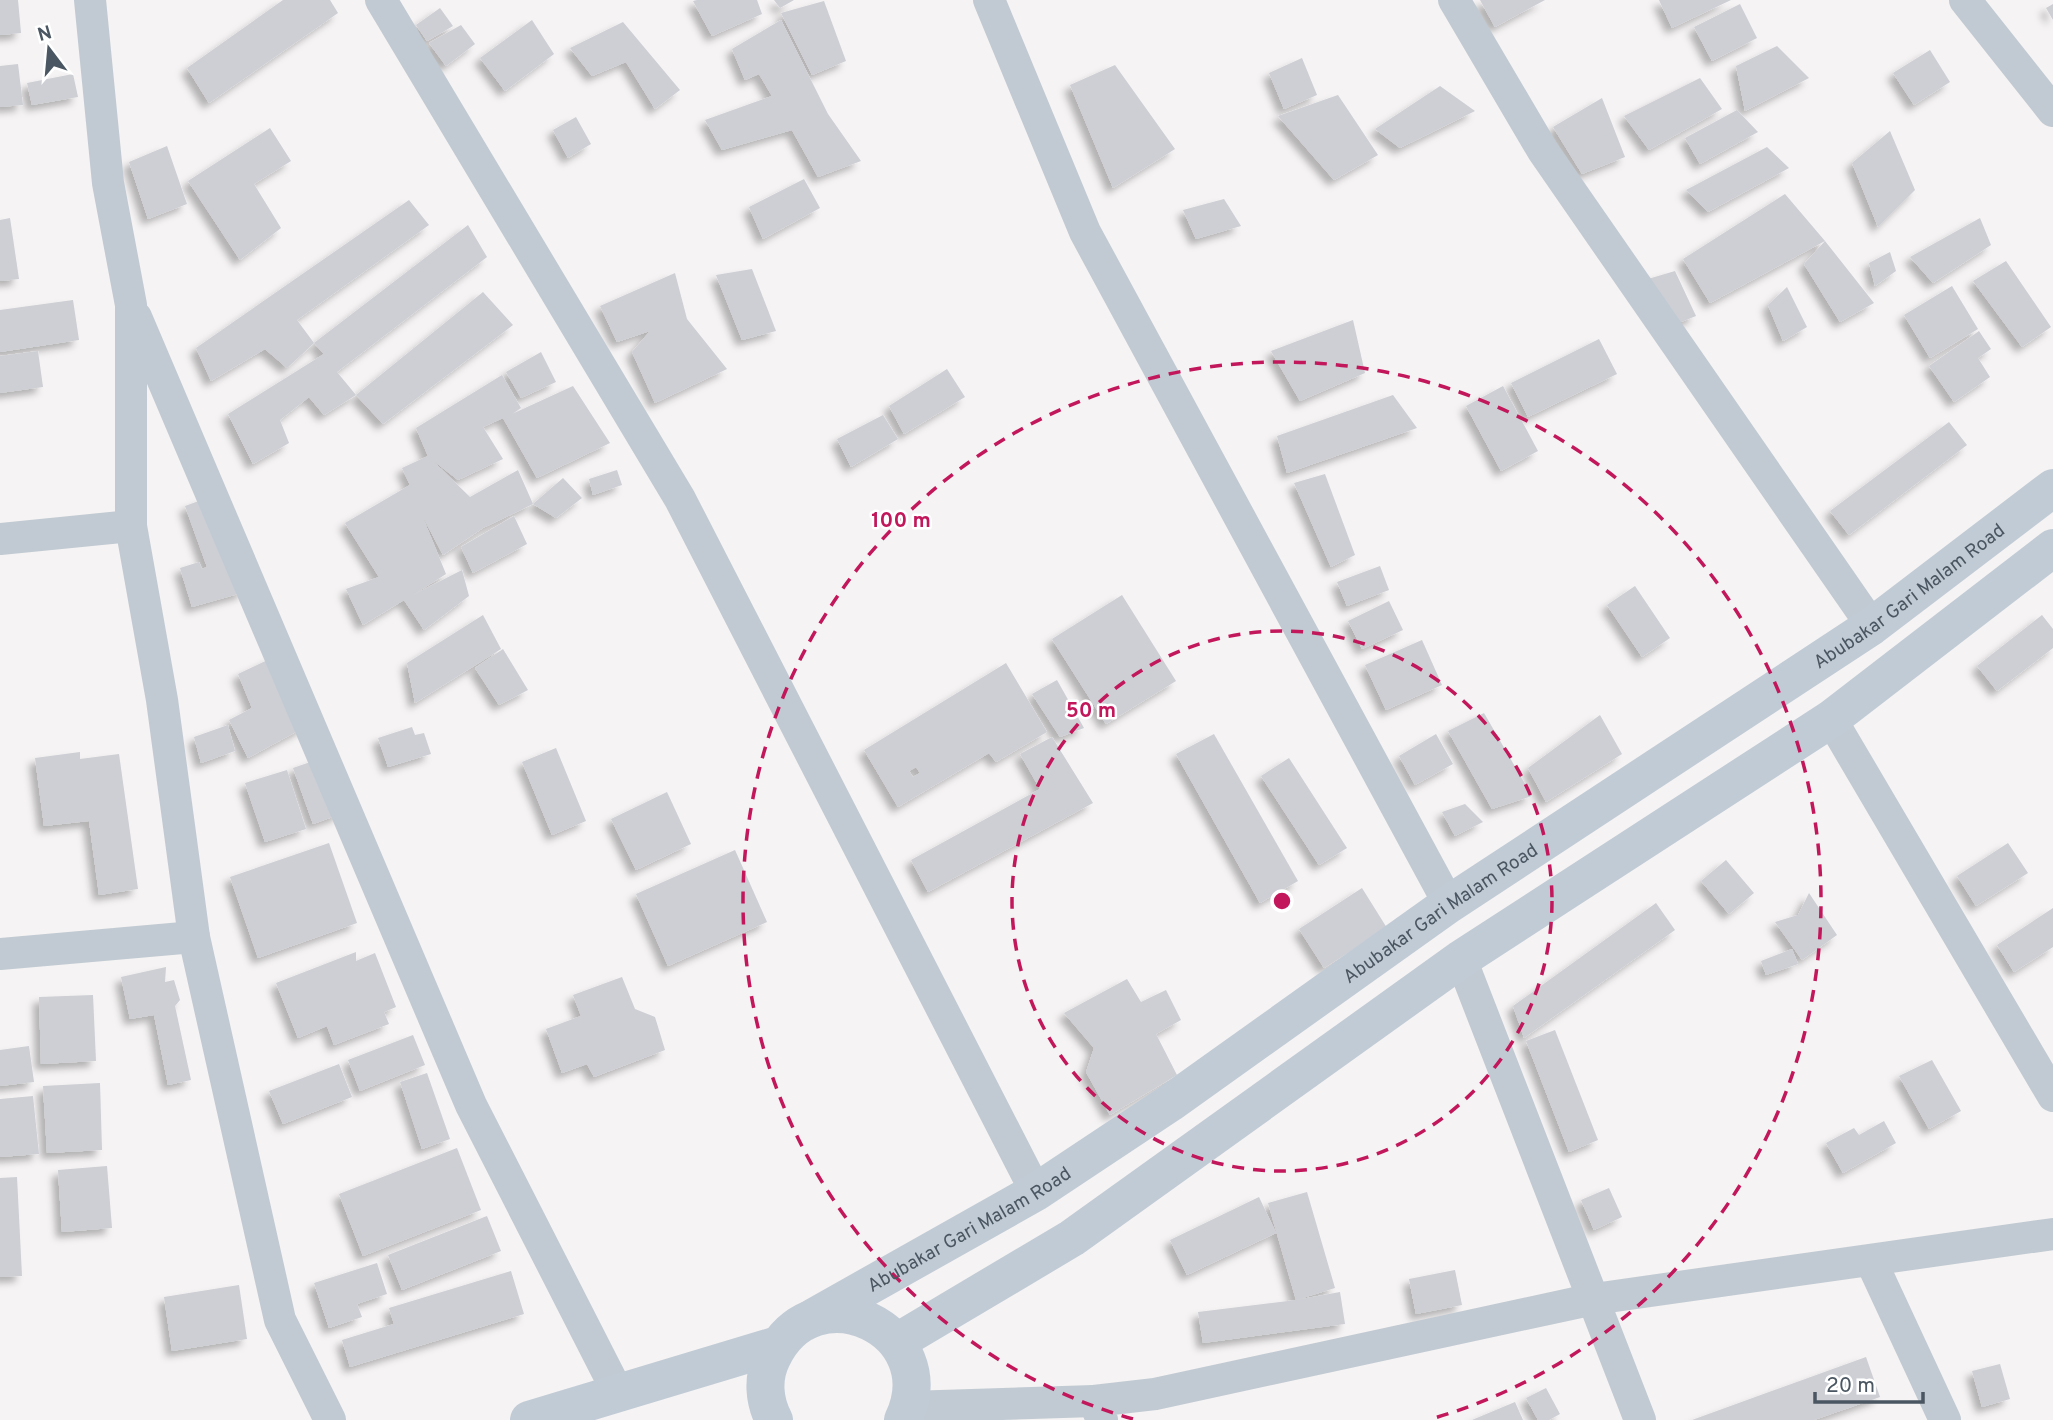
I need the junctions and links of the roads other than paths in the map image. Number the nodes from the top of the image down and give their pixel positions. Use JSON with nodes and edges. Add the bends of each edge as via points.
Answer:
{"nodes":[{"id":1,"x":90,"y":0,"type":"edge"},
{"id":2,"x":381,"y":0,"type":"edge"},
{"id":3,"x":989,"y":0,"type":"edge"},
{"id":4,"x":1454,"y":0,"type":"edge"},
{"id":5,"x":1965,"y":0,"type":"edge"},
{"id":6,"x":2053,"y":111,"type":"edge"},
{"id":7,"x":131,"y":305,"type":"junction"},
{"id":8,"x":2053,"y":488,"type":"edge"},
{"id":9,"x":131,"y":526,"type":"junction"},
{"id":10,"x":0,"y":539,"type":"edge"},
{"id":11,"x":2053,"y":548,"type":"edge"},
{"id":12,"x":1871,"y":626,"type":"junction"},
{"id":13,"x":1831,"y":719,"type":"junction"},
{"id":14,"x":1449,"y":904,"type":"junction"},
{"id":15,"x":194,"y":937,"type":"junction"},
{"id":16,"x":0,"y":954,"type":"edge"},
{"id":17,"x":1461,"y":959,"type":"junction"},
{"id":18,"x":2053,"y":1096,"type":"edge"},
{"id":19,"x":1036,"y":1192,"type":"junction"},
{"id":20,"x":2053,"y":1234,"type":"edge"},
{"id":21,"x":1871,"y":1261,"type":"junction"},
{"id":22,"x":1594,"y":1299,"type":"junction"},
{"id":23,"x":814,"y":1317,"type":"junction"},
{"id":24,"x":897,"y":1342,"type":"junction"},
{"id":25,"x":778,"y":1345,"type":"junction"},
{"id":26,"x":617,"y":1391,"type":"junction"},
{"id":27,"x":1098,"y":1410,"type":"edge"},
{"id":28,"x":906,"y":1414,"type":"edge"},
{"id":29,"x":761,"y":1417,"type":"edge"},
{"id":30,"x":330,"y":1420,"type":"edge"},
{"id":31,"x":529,"y":1420,"type":"edge"},
{"id":32,"x":1640,"y":1420,"type":"edge"},
{"id":33,"x":1945,"y":1420,"type":"edge"}],
"edges":[{"from":1,"to":7,"type":"street","via":[[108,183]]},
{"from":2,"to":19,"type":"street","via":[[680,499]]},
{"from":3,"to":14,"type":"street","via":[[1085,232]]},
{"from":4,"to":12,"type":"street","via":[[1543,151]]},
{"from":5,"to":6,"type":"street"},
{"from":7,"to":9,"type":"street"},
{"from":7,"to":26,"type":"street","via":[[471,1105]]},
{"from":8,"to":12,"type":"street","name":"Abubakar Gari Malam Road"},
{"from":9,"to":10,"type":"street"},
{"from":9,"to":15,"type":"street","via":[[162,700]]},
{"from":11,"to":13,"type":"street"},
{"from":12,"to":14,"type":"street","name":"Abubakar Gari Malam Road"},
{"from":13,"to":17,"type":"street"},
{"from":13,"to":18,"type":"street"},
{"from":14,"to":19,"type":"street","name":"Abubakar Gari Malam Road","via":[[1170,1104]]},
{"from":15,"to":16,"type":"street"},
{"from":15,"to":30,"type":"street","via":[[280,1320]]},
{"from":17,"to":22,"type":"street"},
{"from":17,"to":24,"type":"street","via":[[1072,1238]]},
{"from":19,"to":23,"type":"street","name":"Abubakar Gari Malam Road"},
{"from":20,"to":21,"type":"street"},
{"from":21,"to":22,"type":"street"},
{"from":21,"to":33,"type":"street"},
{"from":22,"to":27,"type":"street"},
{"from":22,"to":32,"type":"street"},
{"from":23,"to":24,"type":"street","via":[[860,1316]]},
{"from":23,"to":25,"type":"street","name":"Abubakar Gari Malam Road","via":[[794,1328]]},
{"from":24,"to":28,"type":"street","via":[[908,1362],[912,1385]]},
{"from":25,"to":26,"type":"street"},
{"from":25,"to":29,"type":"street","via":[[768,1366]]},
{"from":26,"to":31,"type":"street"},
{"from":27,"to":28,"type":"street"}]}
